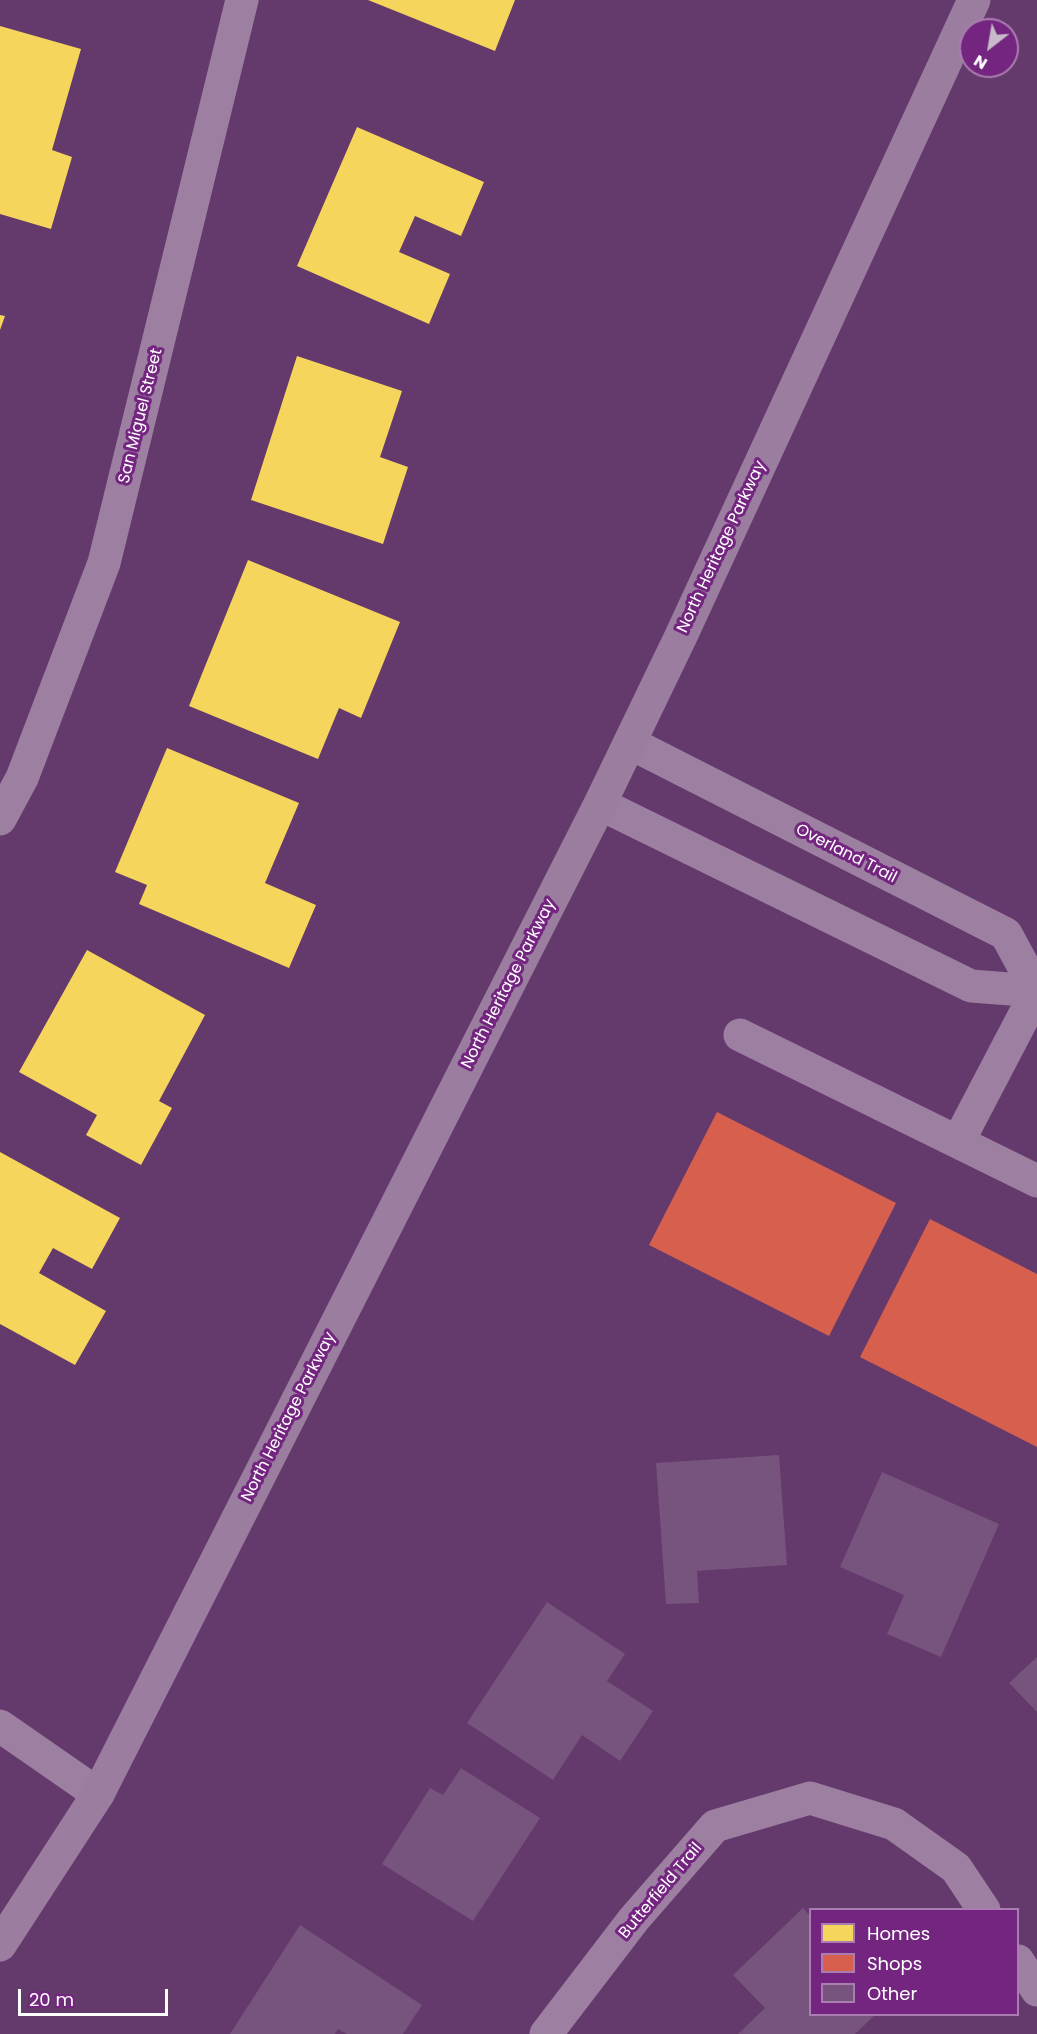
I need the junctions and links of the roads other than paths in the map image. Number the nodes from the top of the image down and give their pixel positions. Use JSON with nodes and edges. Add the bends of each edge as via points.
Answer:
{"nodes":[{"id":1,"x":242,"y":0,"type":"edge"},
{"id":2,"x":974,"y":0,"type":"edge"},
{"id":3,"x":630,"y":743,"type":"junction"},
{"id":4,"x":600,"y":804,"type":"junction"},
{"id":5,"x":0,"y":819,"type":"edge"},
{"id":6,"x":1037,"y":991,"type":"edge"},
{"id":7,"x":740,"y":1035,"type":"dead end"},
{"id":8,"x":958,"y":1142,"type":"junction"},
{"id":9,"x":1037,"y":1181,"type":"edge"},
{"id":10,"x":0,"y":1726,"type":"edge"},
{"id":11,"x":98,"y":1794,"type":"junction"},
{"id":12,"x":983,"y":1908,"type":"edge"},
{"id":13,"x":0,"y":1945,"type":"edge"},
{"id":14,"x":1019,"y":1964,"type":"edge"},
{"id":15,"x":1037,"y":1990,"type":"edge"},
{"id":16,"x":546,"y":2034,"type":"edge"}],
"edges":[{"from":1,"to":5,"type":"street","name":"San Miguel Street","via":[[104,563],[22,778]]},
{"from":2,"to":3,"type":"main road","name":"North Heritage Parkway"},
{"from":3,"to":4,"type":"main road","name":"North Heritage Parkway"},
{"from":3,"to":6,"type":"street","name":"Overland Trail","via":[[1006,934]]},
{"from":4,"to":6,"type":"street","via":[[971,986]]},
{"from":4,"to":11,"type":"main road","name":"North Heritage Parkway"},
{"from":6,"to":8,"type":"street"},
{"from":7,"to":8,"type":"street"},
{"from":8,"to":9,"type":"street"},
{"from":10,"to":11,"type":"street"},
{"from":11,"to":13,"type":"main road","name":"North Heritage Parkway"},
{"from":12,"to":16,"type":"street","name":"Butterfield Trail","via":[[956,1868],[894,1824],[810,1798],[716,1826],[634,1919]]},
{"from":14,"to":15,"type":"street"}]}
